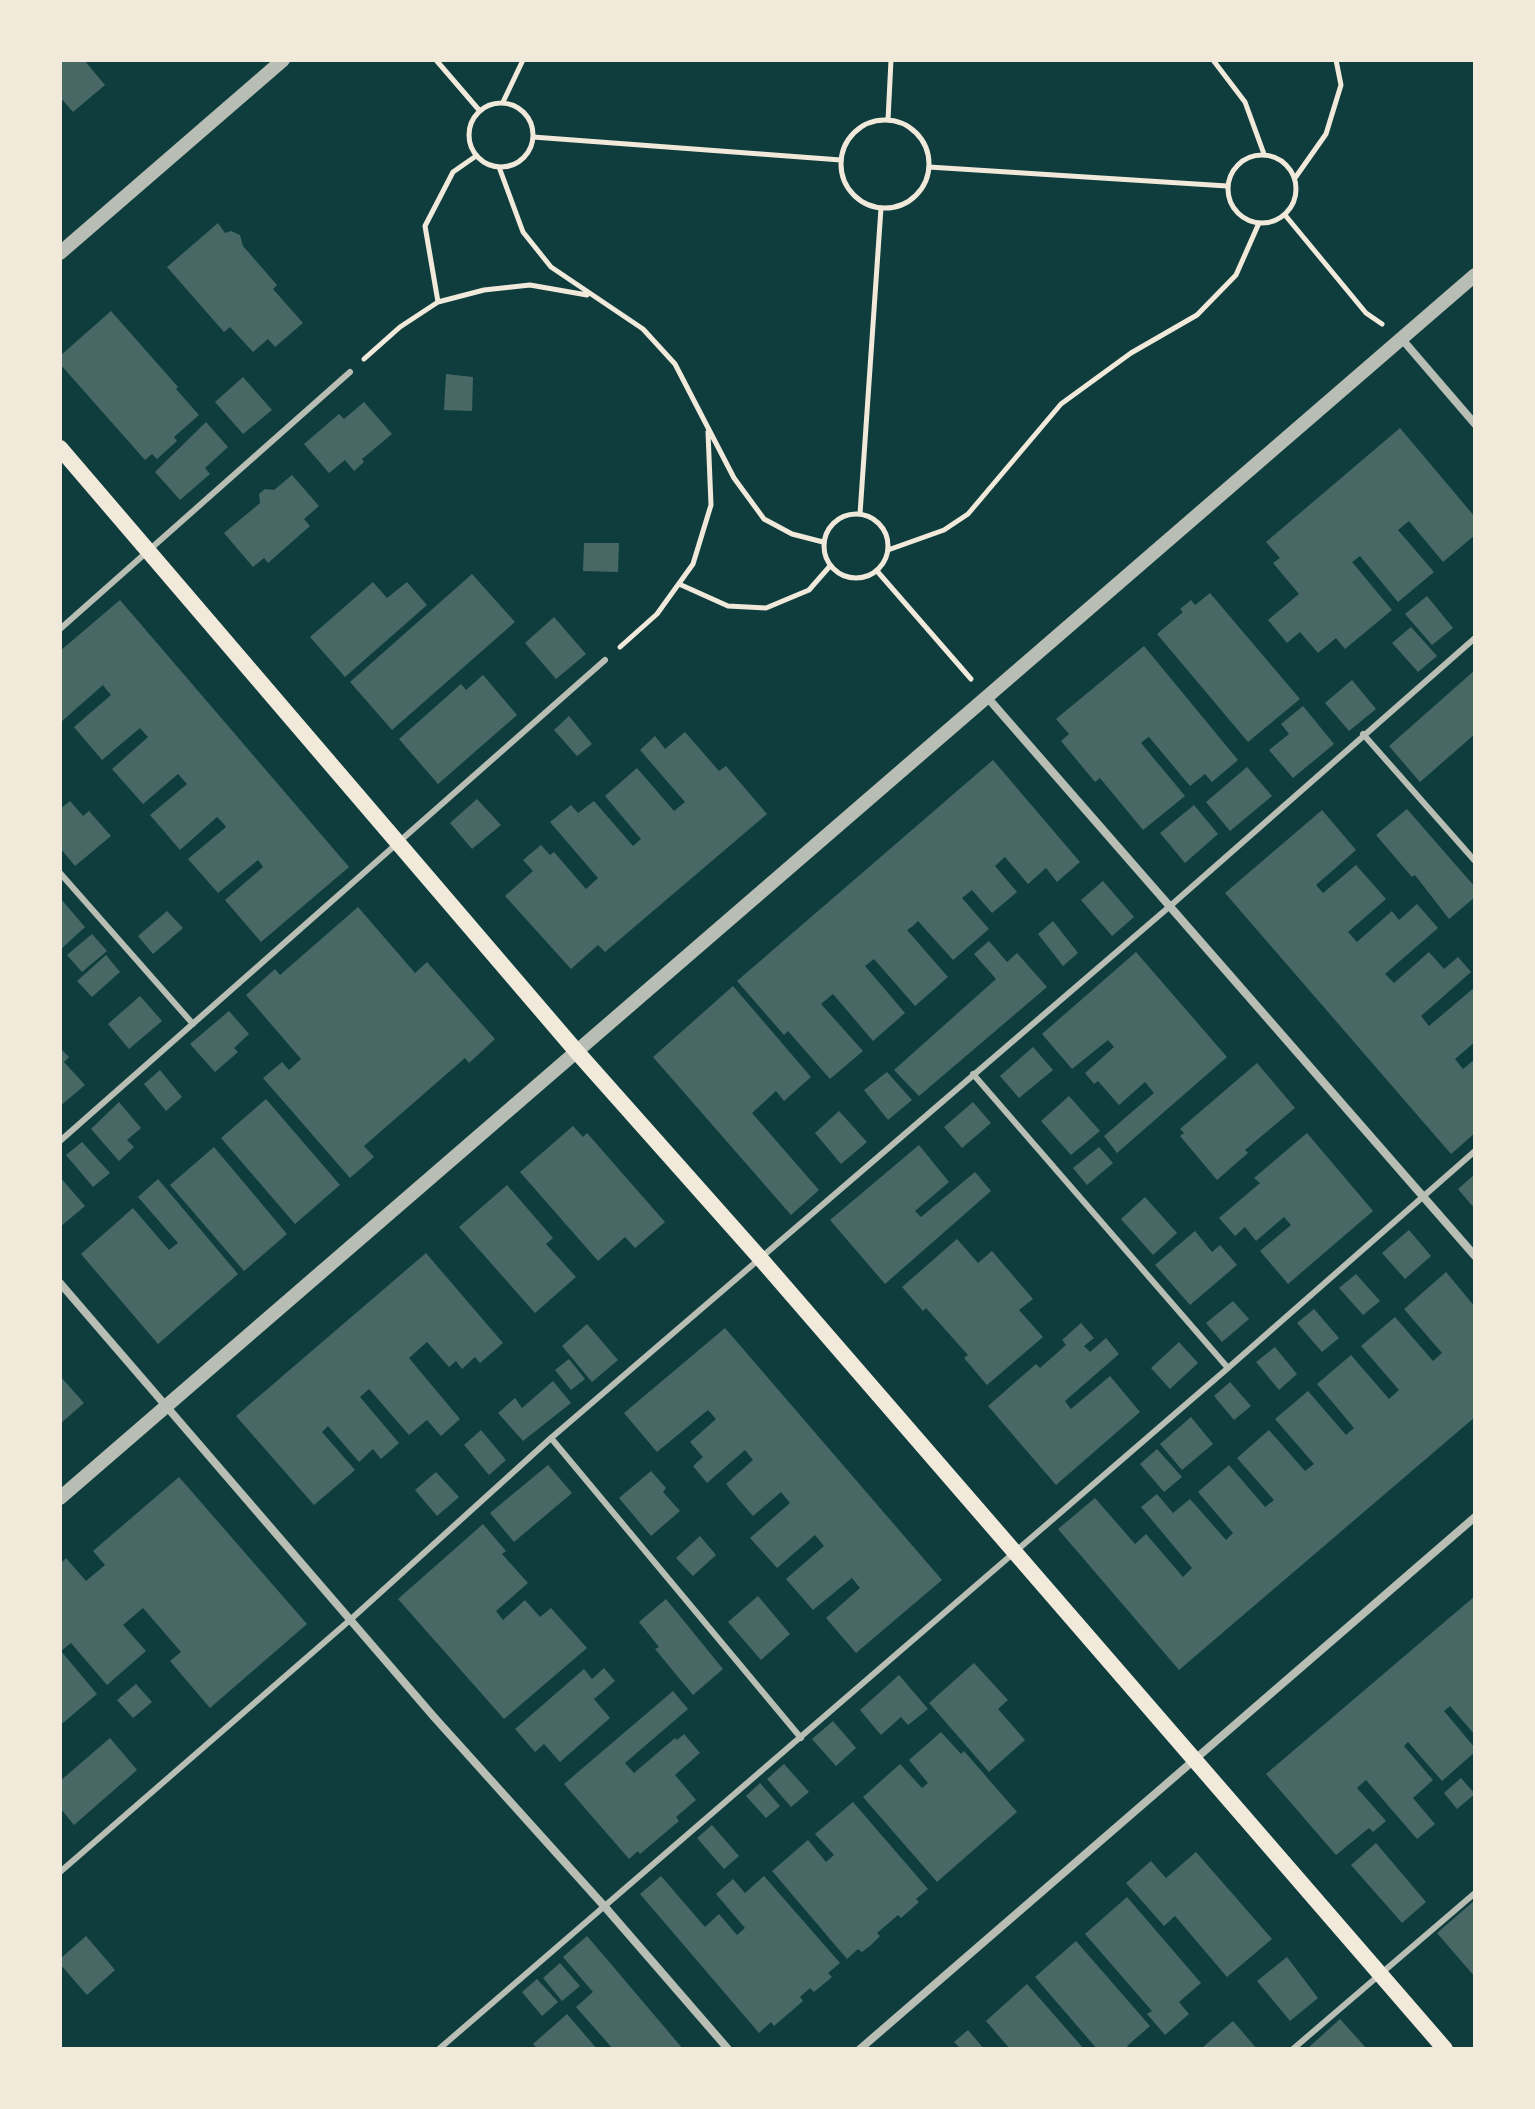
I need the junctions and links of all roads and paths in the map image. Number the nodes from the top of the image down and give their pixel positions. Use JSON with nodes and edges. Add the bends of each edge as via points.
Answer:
{"nodes":[{"id":1,"x":283,"y":60,"type":"edge"},
{"id":2,"x":436,"y":60,"type":"edge"},
{"id":3,"x":523,"y":60,"type":"edge"},
{"id":4,"x":891,"y":60,"type":"edge"},
{"id":5,"x":1213,"y":60,"type":"edge"},
{"id":6,"x":1336,"y":60,"type":"edge"},
{"id":7,"x":503,"y":102,"type":"junction"},
{"id":8,"x":479,"y":110,"type":"junction"},
{"id":9,"x":888,"y":120,"type":"junction"},
{"id":10,"x":533,"y":137,"type":"junction"},
{"id":11,"x":1264,"y":154,"type":"junction"},
{"id":12,"x":476,"y":156,"type":"junction"},
{"id":13,"x":841,"y":160,"type":"junction"},
{"id":14,"x":499,"y":167,"type":"junction"},
{"id":15,"x":929,"y":167,"type":"junction"},
{"id":16,"x":1295,"y":178,"type":"junction"},
{"id":17,"x":1227,"y":186,"type":"junction"},
{"id":18,"x":881,"y":208,"type":"junction"},
{"id":19,"x":1285,"y":215,"type":"junction"},
{"id":20,"x":1259,"y":223,"type":"junction"},
{"id":21,"x":60,"y":253,"type":"edge"},
{"id":22,"x":1475,"y":275,"type":"edge"},
{"id":23,"x":592,"y":296,"type":"junction"},
{"id":24,"x":438,"y":302,"type":"junction"},
{"id":25,"x":1401,"y":338,"type":"junction"},
{"id":26,"x":350,"y":372,"type":"joint"},
{"id":27,"x":1475,"y":424,"type":"edge"},
{"id":28,"x":708,"y":431,"type":"junction"},
{"id":29,"x":60,"y":448,"type":"edge"},
{"id":30,"x":860,"y":514,"type":"junction"},
{"id":31,"x":823,"y":542,"type":"junction"},
{"id":32,"x":888,"y":550,"type":"junction"},
{"id":33,"x":148,"y":552,"type":"junction"},
{"id":34,"x":830,"y":566,"type":"junction"},
{"id":35,"x":877,"y":571,"type":"junction"},
{"id":36,"x":679,"y":584,"type":"junction"},
{"id":37,"x":60,"y":629,"type":"edge"},
{"id":38,"x":1475,"y":638,"type":"edge"},
{"id":39,"x":605,"y":660,"type":"joint"},
{"id":40,"x":987,"y":697,"type":"junction"},
{"id":41,"x":1363,"y":734,"type":"junction"},
{"id":42,"x":398,"y":843,"type":"junction"},
{"id":43,"x":1475,"y":861,"type":"edge"},
{"id":44,"x":60,"y":873,"type":"edge"},
{"id":45,"x":1169,"y":907,"type":"junction"},
{"id":46,"x":193,"y":1024,"type":"junction"},
{"id":47,"x":577,"y":1052,"type":"junction"},
{"id":48,"x":973,"y":1074,"type":"junction"},
{"id":49,"x":60,"y":1141,"type":"edge"},
{"id":50,"x":1475,"y":1151,"type":"edge"},
{"id":51,"x":1422,"y":1196,"type":"junction"},
{"id":52,"x":1475,"y":1256,"type":"edge"},
{"id":53,"x":760,"y":1258,"type":"junction"},
{"id":54,"x":60,"y":1283,"type":"edge"},
{"id":55,"x":1228,"y":1368,"type":"junction"},
{"id":56,"x":166,"y":1406,"type":"junction"},
{"id":57,"x":551,"y":1438,"type":"junction"},
{"id":58,"x":60,"y":1498,"type":"edge"},
{"id":59,"x":1475,"y":1517,"type":"edge"},
{"id":60,"x":1015,"y":1552,"type":"junction"},
{"id":61,"x":350,"y":1620,"type":"junction"},
{"id":62,"x":801,"y":1738,"type":"junction"},
{"id":63,"x":1194,"y":1759,"type":"junction"},
{"id":64,"x":60,"y":1872,"type":"edge"},
{"id":65,"x":1475,"y":1893,"type":"edge"},
{"id":66,"x":605,"y":1907,"type":"junction"},
{"id":67,"x":1381,"y":1974,"type":"junction"},
{"id":68,"x":439,"y":2049,"type":"edge"},
{"id":69,"x":728,"y":2049,"type":"edge"},
{"id":70,"x":860,"y":2049,"type":"edge"},
{"id":71,"x":1293,"y":2049,"type":"edge"},
{"id":72,"x":1445,"y":2049,"type":"edge"}],
"edges":[{"from":1,"to":21,"type":"street"},
{"from":2,"to":8,"type":"path"},
{"from":3,"to":7,"type":"path"},
{"from":4,"to":9,"type":"path"},
{"from":5,"to":11,"type":"path","via":[[1245,102]]},
{"from":6,"to":16,"type":"path","via":[[1341,85],[1326,134]]},
{"from":7,"to":8,"type":"path"},
{"from":7,"to":10,"type":"path","via":[[525,113]]},
{"from":8,"to":12,"type":"path","via":[[468,133]]},
{"from":9,"to":13,"type":"path","via":[[871,121],[856,130]]},
{"from":9,"to":15,"type":"path","via":[[905,124],[918,135]]},
{"from":10,"to":13,"type":"path"},
{"from":10,"to":14,"type":"path","via":[[522,159]]},
{"from":11,"to":16,"type":"path","via":[[1288,166]]},
{"from":11,"to":17,"type":"path","via":[[1239,162]]},
{"from":12,"to":14,"type":"path"},
{"from":12,"to":24,"type":"path","via":[[453,172],[425,226]]},
{"from":13,"to":18,"type":"path","via":[[842,177],[851,192]]},
{"from":14,"to":23,"type":"path","via":[[523,232],[551,267]]},
{"from":15,"to":17,"type":"path"},
{"from":15,"to":18,"type":"path","via":[[914,197]]},
{"from":16,"to":19,"type":"path","via":[[1297,191]]},
{"from":17,"to":20,"type":"path","via":[[1236,212]]},
{"from":18,"to":30,"type":"path"},
{"from":19,"to":20,"type":"path"},
{"from":19,"to":25,"type":"path","via":[[1366,313]]},
{"from":20,"to":32,"type":"path","via":[[1236,275],[1197,315],[1131,353],[1061,404],[968,514],[944,530]]},
{"from":22,"to":25,"type":"street"},
{"from":23,"to":24,"type":"path","via":[[530,285]]},
{"from":23,"to":28,"type":"path","via":[[643,329],[675,364]]},
{"from":24,"to":26,"type":"path","via":[[400,327]]},
{"from":25,"to":27,"type":"street"},
{"from":25,"to":40,"type":"street"},
{"from":26,"to":33,"type":"lane"},
{"from":28,"to":31,"type":"path","via":[[764,519]]},
{"from":28,"to":36,"type":"path","via":[[711,505],[693,564]]},
{"from":29,"to":33,"type":"main road"},
{"from":30,"to":31,"type":"path","via":[[832,524]]},
{"from":30,"to":32,"type":"path","via":[[878,522]]},
{"from":31,"to":34,"type":"path"},
{"from":32,"to":35,"type":"path"},
{"from":33,"to":37,"type":"lane"},
{"from":33,"to":42,"type":"main road"},
{"from":34,"to":35,"type":"path","via":[[847,578]]},
{"from":34,"to":36,"type":"path","via":[[809,590],[766,608],[728,606]]},
{"from":35,"to":40,"type":"path"},
{"from":36,"to":39,"type":"path","via":[[657,614]]},
{"from":38,"to":41,"type":"lane"},
{"from":39,"to":42,"type":"lane"},
{"from":40,"to":45,"type":"street"},
{"from":40,"to":47,"type":"street"},
{"from":41,"to":43,"type":"lane"},
{"from":41,"to":45,"type":"lane"},
{"from":42,"to":46,"type":"lane"},
{"from":42,"to":47,"type":"main road"},
{"from":44,"to":46,"type":"lane"},
{"from":45,"to":48,"type":"lane"},
{"from":45,"to":51,"type":"street"},
{"from":46,"to":49,"type":"lane"},
{"from":47,"to":53,"type":"main road"},
{"from":47,"to":56,"type":"street"},
{"from":48,"to":53,"type":"lane"},
{"from":48,"to":55,"type":"lane"},
{"from":50,"to":51,"type":"lane"},
{"from":51,"to":52,"type":"street"},
{"from":51,"to":55,"type":"lane"},
{"from":53,"to":57,"type":"lane"},
{"from":53,"to":60,"type":"main road"},
{"from":54,"to":56,"type":"street"},
{"from":55,"to":60,"type":"lane"},
{"from":56,"to":58,"type":"street"},
{"from":56,"to":61,"type":"street"},
{"from":57,"to":61,"type":"lane"},
{"from":57,"to":62,"type":"lane"},
{"from":59,"to":63,"type":"street"},
{"from":60,"to":62,"type":"lane"},
{"from":60,"to":63,"type":"main road"},
{"from":61,"to":64,"type":"lane"},
{"from":61,"to":66,"type":"street"},
{"from":62,"to":66,"type":"lane"},
{"from":63,"to":67,"type":"main road"},
{"from":63,"to":70,"type":"street"},
{"from":65,"to":67,"type":"lane"},
{"from":66,"to":68,"type":"lane"},
{"from":66,"to":69,"type":"street"},
{"from":67,"to":71,"type":"lane"},
{"from":67,"to":72,"type":"main road"}]}
